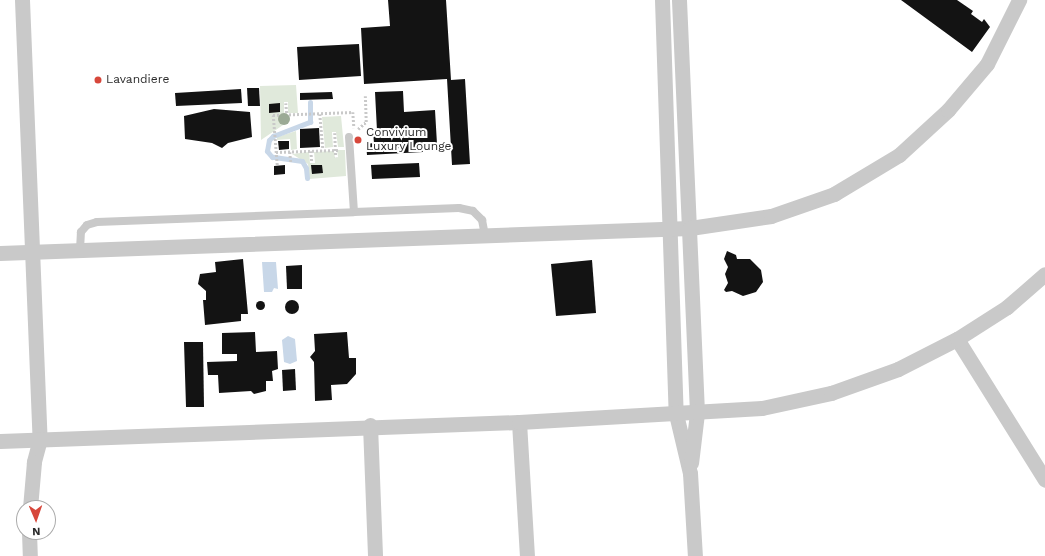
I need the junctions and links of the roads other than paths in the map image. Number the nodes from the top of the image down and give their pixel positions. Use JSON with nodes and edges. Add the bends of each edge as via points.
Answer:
{"nodes":[{"id":1,"x":22,"y":0,"type":"edge"},
{"id":2,"x":662,"y":0,"type":"edge"},
{"id":3,"x":679,"y":0,"type":"edge"},
{"id":4,"x":1019,"y":0,"type":"edge"},
{"id":5,"x":352,"y":134,"type":"road end"},
{"id":6,"x":354,"y":212,"type":"junction"},
{"id":7,"x":669,"y":228,"type":"junction"},
{"id":8,"x":690,"y":228,"type":"junction"},
{"id":9,"x":484,"y":235,"type":"junction"},
{"id":10,"x":80,"y":250,"type":"junction"},
{"id":11,"x":30,"y":252,"type":"junction"},
{"id":12,"x":0,"y":253,"type":"edge"},
{"id":13,"x":1045,"y":274,"type":"edge"},
{"id":14,"x":957,"y":339,"type":"junction"},
{"id":15,"x":697,"y":413,"type":"junction"},
{"id":16,"x":676,"y":414,"type":"junction"},
{"id":17,"x":518,"y":422,"type":"junction"},
{"id":18,"x":370,"y":425,"type":"junction"},
{"id":19,"x":40,"y":439,"type":"junction"},
{"id":20,"x":0,"y":441,"type":"edge"},
{"id":21,"x":690,"y":473,"type":"junction"},
{"id":22,"x":1045,"y":480,"type":"edge"},
{"id":23,"x":31,"y":500,"type":"edge"},
{"id":24,"x":29,"y":540,"type":"edge"},
{"id":25,"x":30,"y":556,"type":"edge"},
{"id":26,"x":375,"y":556,"type":"edge"},
{"id":27,"x":527,"y":556,"type":"edge"},
{"id":28,"x":694,"y":556,"type":"edge"}],
"edges":[{"from":1,"to":11,"type":"street"},
{"from":2,"to":7,"type":"street"},
{"from":3,"to":8,"type":"street"},
{"from":4,"to":8,"type":"street","via":[[987,64],[948,110],[899,155],[834,194],[771,216]]},
{"from":5,"to":6,"type":"lane","via":[[350,149]]},
{"from":6,"to":9,"type":"lane","via":[[459,208],[474,211],[482,220]]},
{"from":6,"to":10,"type":"lane","via":[[97,222],[87,225],[81,232]]},
{"from":7,"to":8,"type":"street"},
{"from":7,"to":9,"type":"street"},
{"from":7,"to":16,"type":"street"},
{"from":8,"to":15,"type":"street"},
{"from":9,"to":10,"type":"street"},
{"from":10,"to":11,"type":"street"},
{"from":11,"to":12,"type":"street"},
{"from":11,"to":19,"type":"street","via":[[37,325]]},
{"from":13,"to":14,"type":"street","via":[[1007,307]]},
{"from":14,"to":15,"type":"street","via":[[898,369],[831,393],[762,408]]},
{"from":14,"to":22,"type":"street"},
{"from":15,"to":16,"type":"street"},
{"from":15,"to":21,"type":"street"},
{"from":16,"to":17,"type":"street"},
{"from":16,"to":21,"type":"street"},
{"from":17,"to":18,"type":"street"},
{"from":17,"to":27,"type":"street"},
{"from":18,"to":19,"type":"street"},
{"from":18,"to":26,"type":"street"},
{"from":19,"to":20,"type":"street"},
{"from":19,"to":23,"type":"street","via":[[34,462]]},
{"from":21,"to":28,"type":"street"},
{"from":24,"to":25,"type":"street"}]}
